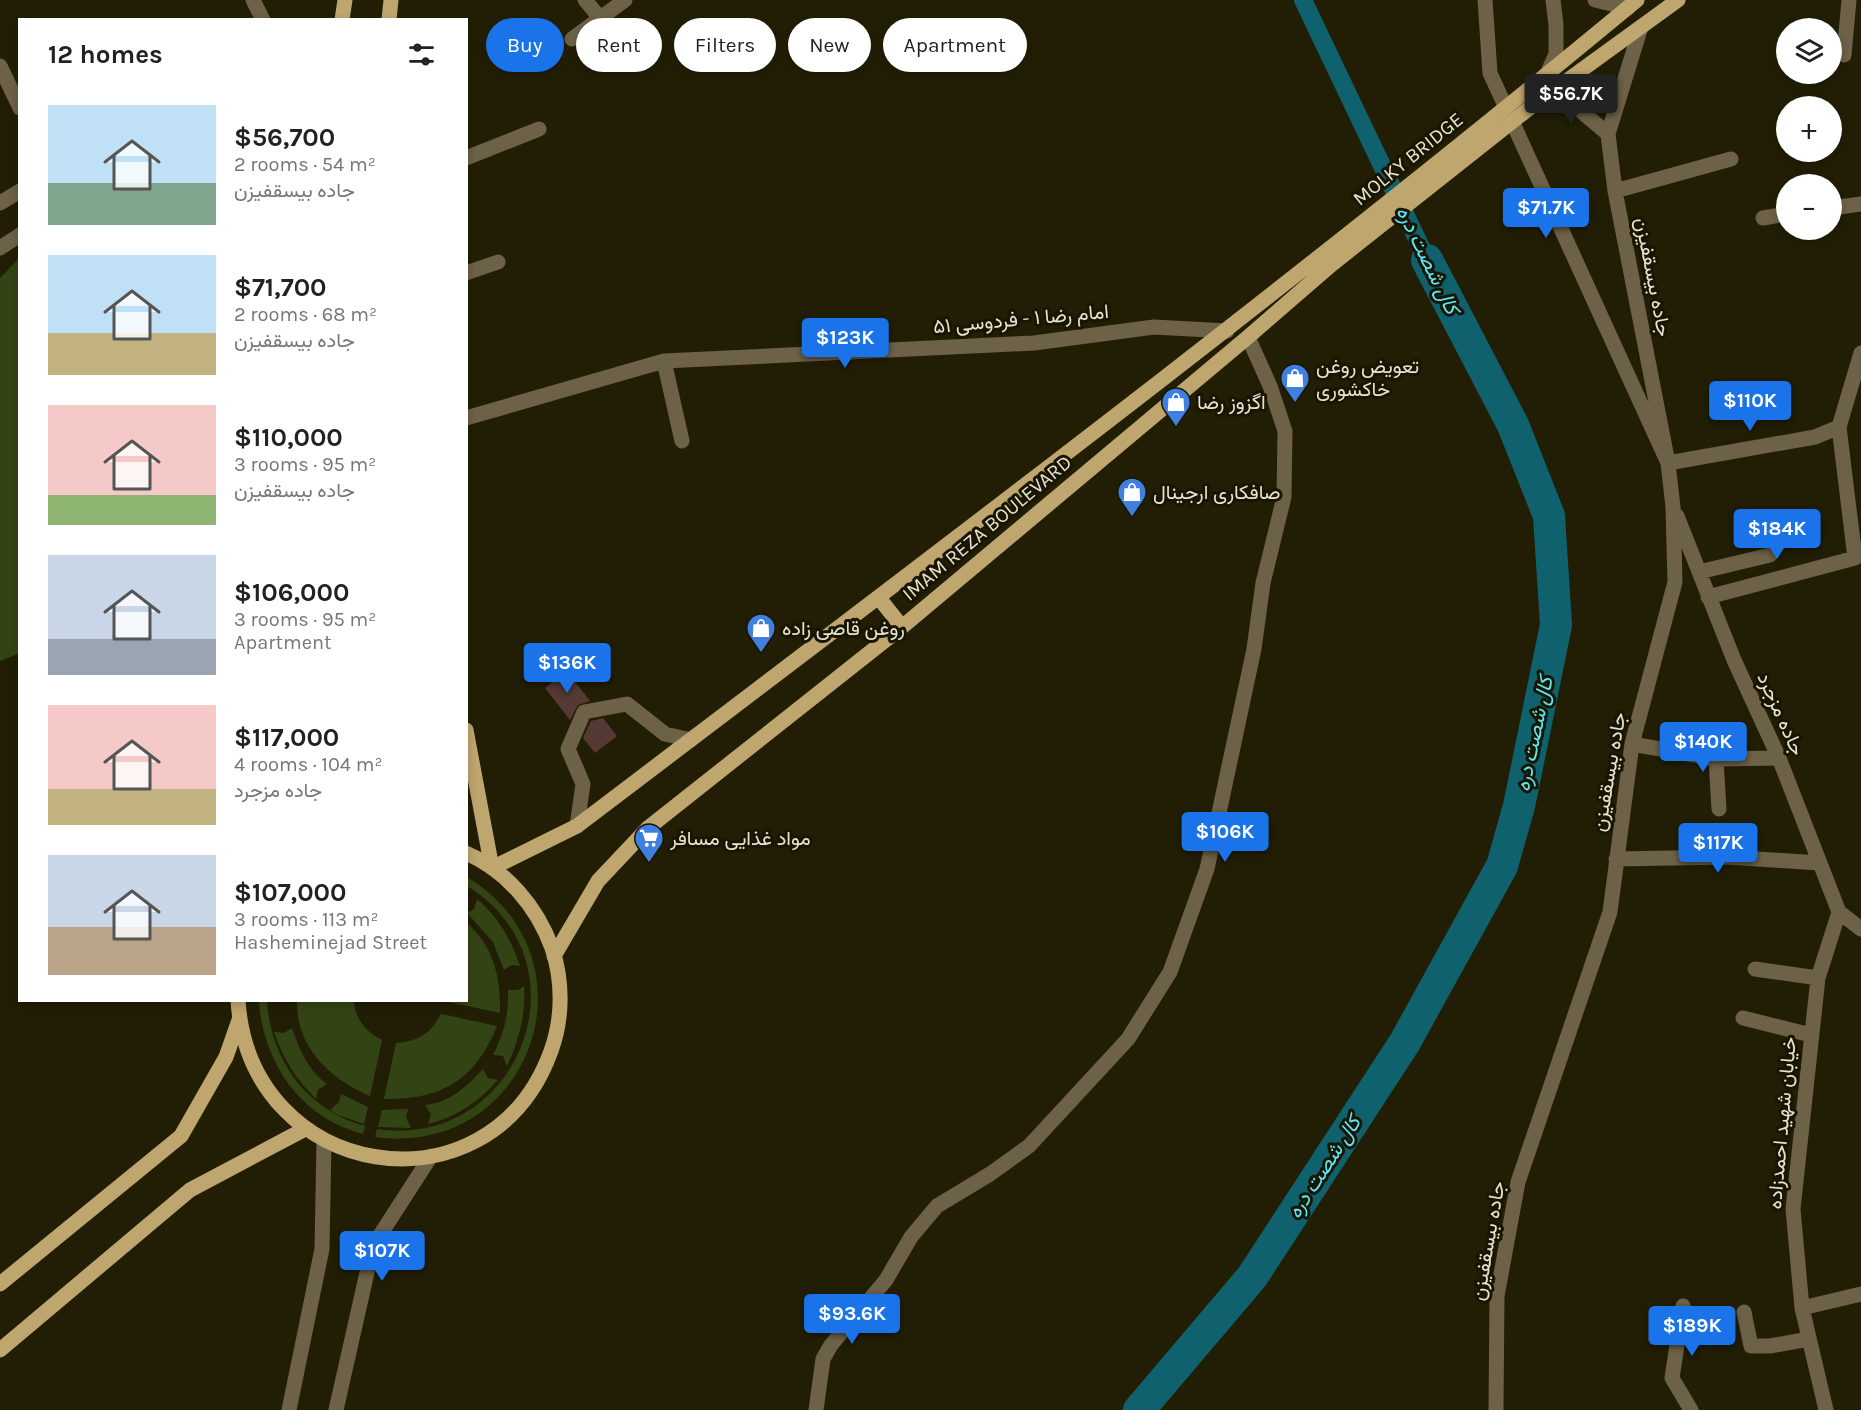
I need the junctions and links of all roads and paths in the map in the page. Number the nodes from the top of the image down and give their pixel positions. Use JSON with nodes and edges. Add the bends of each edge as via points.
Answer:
{"nodes":[{"id":1,"x":253,"y":0,"type":"edge"},
{"id":2,"x":345,"y":0,"type":"edge"},
{"id":3,"x":391,"y":0,"type":"edge"},
{"id":4,"x":585,"y":0,"type":"edge"},
{"id":5,"x":625,"y":0,"type":"edge"},
{"id":6,"x":1485,"y":0,"type":"edge"},
{"id":7,"x":1553,"y":0,"type":"edge"},
{"id":8,"x":1595,"y":0,"type":"edge"},
{"id":9,"x":1678,"y":0,"type":"edge"},
{"id":10,"x":1850,"y":0,"type":"edge"},
{"id":11,"x":1633,"y":4,"type":"edge"},
{"id":12,"x":262,"y":18,"type":"edge"},
{"id":13,"x":342,"y":18,"type":"edge"},
{"id":14,"x":389,"y":18,"type":"edge"},
{"id":15,"x":600,"y":18,"type":"joint"},
{"id":16,"x":1641,"y":27,"type":"junction"},
{"id":17,"x":576,"y":36,"type":"edge"},
{"id":18,"x":572,"y":39,"type":"dead end"},
{"id":19,"x":1844,"y":55,"type":"dead end"},
{"id":20,"x":0,"y":66,"type":"edge"},
{"id":21,"x":1546,"y":76,"type":"junction"},
{"id":22,"x":1548,"y":94,"type":"junction"},
{"id":23,"x":1527,"y":100,"type":"junction"},
{"id":24,"x":18,"y":104,"type":"edge"},
{"id":25,"x":539,"y":129,"type":"dead end"},
{"id":26,"x":1608,"y":134,"type":"junction"},
{"id":27,"x":468,"y":157,"type":"edge"},
{"id":28,"x":1731,"y":159,"type":"dead end"},
{"id":29,"x":1615,"y":191,"type":"junction"},
{"id":30,"x":18,"y":192,"type":"edge"},
{"id":31,"x":0,"y":203,"type":"edge"},
{"id":32,"x":1861,"y":204,"type":"edge"},
{"id":33,"x":1842,"y":207,"type":"edge"},
{"id":34,"x":1776,"y":216,"type":"edge"},
{"id":35,"x":1763,"y":218,"type":"dead end"},
{"id":36,"x":18,"y":236,"type":"edge"},
{"id":37,"x":0,"y":248,"type":"edge"},
{"id":38,"x":1326,"y":261,"type":"junction"},
{"id":39,"x":498,"y":262,"type":"dead end"},
{"id":40,"x":468,"y":272,"type":"edge"},
{"id":41,"x":1227,"y":331,"type":"junction"},
{"id":42,"x":1248,"y":337,"type":"junction"},
{"id":43,"x":1861,"y":353,"type":"edge"},
{"id":44,"x":664,"y":361,"type":"junction"},
{"id":45,"x":468,"y":417,"type":"edge"},
{"id":46,"x":1839,"y":427,"type":"junction"},
{"id":47,"x":682,"y":441,"type":"dead end"},
{"id":48,"x":1668,"y":463,"type":"junction"},
{"id":49,"x":1673,"y":507,"type":"junction"},
{"id":50,"x":1770,"y":555,"type":"dead end"},
{"id":51,"x":1699,"y":572,"type":"junction"},
{"id":52,"x":1708,"y":597,"type":"junction"},
{"id":53,"x":879,"y":598,"type":"junction"},
{"id":54,"x":902,"y":627,"type":"junction"},
{"id":55,"x":691,"y":740,"type":"junction"},
{"id":56,"x":468,"y":741,"type":"edge"},
{"id":57,"x":1632,"y":744,"type":"junction"},
{"id":58,"x":1779,"y":758,"type":"junction"},
{"id":59,"x":1716,"y":759,"type":"junction"},
{"id":60,"x":1719,"y":809,"type":"dead end"},
{"id":61,"x":578,"y":826,"type":"junction"},
{"id":62,"x":468,"y":854,"type":"edge"},
{"id":63,"x":1616,"y":859,"type":"junction"},
{"id":64,"x":1820,"y":863,"type":"junction"},
{"id":65,"x":492,"y":868,"type":"junction"},
{"id":66,"x":1839,"y":912,"type":"junction"},
{"id":67,"x":1861,"y":929,"type":"edge"},
{"id":68,"x":554,"y":956,"type":"junction"},
{"id":69,"x":1755,"y":969,"type":"dead end"},
{"id":70,"x":1818,"y":978,"type":"junction"},
{"id":71,"x":238,"y":1002,"type":"edge"},
{"id":72,"x":1743,"y":1018,"type":"dead end"},
{"id":73,"x":239,"y":1020,"type":"junction"},
{"id":74,"x":1811,"y":1035,"type":"junction"},
{"id":75,"x":305,"y":1129,"type":"junction"},
{"id":76,"x":324,"y":1141,"type":"junction"},
{"id":77,"x":431,"y":1156,"type":"junction"},
{"id":78,"x":0,"y":1284,"type":"edge"},
{"id":79,"x":1861,"y":1294,"type":"edge"},
{"id":80,"x":1683,"y":1306,"type":"dead end"},
{"id":81,"x":1802,"y":1308,"type":"junction"},
{"id":82,"x":1744,"y":1312,"type":"dead end"},
{"id":83,"x":1809,"y":1339,"type":"junction"},
{"id":84,"x":0,"y":1350,"type":"edge"},
{"id":85,"x":289,"y":1410,"type":"edge"},
{"id":86,"x":336,"y":1410,"type":"edge"},
{"id":87,"x":816,"y":1410,"type":"edge"},
{"id":88,"x":1496,"y":1410,"type":"edge"},
{"id":89,"x":1691,"y":1410,"type":"edge"},
{"id":90,"x":1826,"y":1410,"type":"edge"}],
"edges":[{"from":1,"to":12,"type":"street"},
{"from":2,"to":13,"type":"main road"},
{"from":3,"to":14,"type":"main road"},
{"from":4,"to":15,"type":"street"},
{"from":5,"to":15,"type":"street"},
{"from":6,"to":48,"type":"street","via":[[1490,74]]},
{"from":7,"to":21,"type":"street","via":[[1556,54]]},
{"from":8,"to":11,"type":"street"},
{"from":9,"to":16,"type":"main road"},
{"from":10,"to":19,"type":"street"},
{"from":11,"to":21,"type":"main road"},
{"from":16,"to":22,"type":"main road"},
{"from":16,"to":26,"type":"street"},
{"from":17,"to":18,"type":"street"},
{"from":20,"to":24,"type":"street"},
{"from":21,"to":23,"type":"main road"},
{"from":22,"to":23,"type":"main road"},
{"from":22,"to":26,"type":"street","via":[[1581,111]]},
{"from":23,"to":38,"type":"main road","name":"MOLKY BRIDGE"},
{"from":25,"to":27,"type":"street"},
{"from":26,"to":29,"type":"street","name":"جاده بیسقفیزن"},
{"from":28,"to":29,"type":"street"},
{"from":29,"to":48,"type":"street","name":"جاده بیسقفیزن"},
{"from":30,"to":31,"type":"street"},
{"from":32,"to":33,"type":"street"},
{"from":34,"to":35,"type":"street"},
{"from":36,"to":37,"type":"street"},
{"from":38,"to":41,"type":"main road","name":"IMAM REZA BOULEVARD"},
{"from":38,"to":42,"type":"main road","name":"IMAM REZA BOULEVARD"},
{"from":39,"to":40,"type":"street"},
{"from":41,"to":44,"type":"street","name":"امام رضا ۱ - فردوسی ۵۱","via":[[1154,327],[1034,343]]},
{"from":41,"to":53,"type":"main road","name":"IMAM REZA BOULEVARD"},
{"from":42,"to":54,"type":"main road","name":"IMAM REZA BOULEVARD"},
{"from":42,"to":87,"type":"street","via":[[1285,430],[1284,497],[1263,583],[1254,649],[1207,869],[1170,972],[1128,1039],[1029,1146],[937,1206],[911,1237],[886,1280],[823,1359]]},
{"from":43,"to":46,"type":"street"},
{"from":44,"to":45,"type":"street","name":"امام رضا ۱ - فردوسی ۵۱"},
{"from":44,"to":47,"type":"street"},
{"from":46,"to":48,"type":"street","via":[[1815,437]]},
{"from":46,"to":52,"type":"street","via":[[1856,558]]},
{"from":48,"to":49,"type":"street","name":"جاده بیسقفیزن"},
{"from":49,"to":51,"type":"street","name":"جاده مزجرد"},
{"from":49,"to":57,"type":"street","name":"جاده بیسقفیزن","via":[[1675,582]]},
{"from":50,"to":51,"type":"street"},
{"from":51,"to":52,"type":"street","name":"جاده مزجرد"},
{"from":52,"to":58,"type":"street","name":"جاده مزجرد"},
{"from":53,"to":54,"type":"main road"},
{"from":53,"to":55,"type":"main road","name":"IMAM REZA BOULEVARD"},
{"from":54,"to":68,"type":"main road","name":"IMAM REZA BOULEVARD","via":[[648,828],[598,881]]},
{"from":55,"to":61,"type":"main road","name":"IMAM REZA BOULEVARD"},
{"from":55,"to":61,"type":"street","via":[[665,734],[627,704],[584,712],[568,749],[583,784]]},
{"from":56,"to":65,"type":"main road"},
{"from":57,"to":59,"type":"street"},
{"from":57,"to":63,"type":"street","name":"جاده بیسقفیزن"},
{"from":58,"to":59,"type":"street"},
{"from":58,"to":64,"type":"street","name":"جاده مزجرد"},
{"from":59,"to":60,"type":"street"},
{"from":61,"to":65,"type":"main road","name":"IMAM REZA BOULEVARD"},
{"from":62,"to":65,"type":"main road"},
{"from":63,"to":64,"type":"street","via":[[1728,857]]},
{"from":63,"to":88,"type":"street","name":"جاده بیسقفیزن","via":[[1610,912],[1518,1182],[1497,1296]]},
{"from":64,"to":66,"type":"street","name":"جاده مزجرد"},
{"from":65,"to":68,"type":"main road","via":[[509,881],[537,915]]},
{"from":66,"to":67,"type":"street"},
{"from":66,"to":70,"type":"street","name":"خیابان شهید احمدزاده"},
{"from":68,"to":77,"type":"main road","via":[[559,977],[559,1021],[536,1082],[491,1130]]},
{"from":69,"to":70,"type":"street"},
{"from":70,"to":74,"type":"street","name":"خیابان شهید احمدزاده"},
{"from":71,"to":73,"type":"main road"},
{"from":72,"to":74,"type":"street"},
{"from":73,"to":75,"type":"main road","via":[[250,1062],[261,1082],[288,1116]]},
{"from":73,"to":78,"type":"main road","via":[[226,1057],[181,1136]]},
{"from":74,"to":81,"type":"street","name":"خیابان شهید احمدزاده","via":[[1793,1209]]},
{"from":75,"to":76,"type":"main road"},
{"from":75,"to":84,"type":"main road","via":[[190,1190]]},
{"from":76,"to":77,"type":"main road","via":[[344,1150],[387,1159]]},
{"from":76,"to":85,"type":"street","via":[[322,1249]]},
{"from":77,"to":86,"type":"street","via":[[373,1246]]},
{"from":79,"to":81,"type":"street"},
{"from":80,"to":89,"type":"street","via":[[1672,1378]]},
{"from":81,"to":83,"type":"street","name":"خیابان شهید احمدزاده"},
{"from":82,"to":83,"type":"street","via":[[1751,1346]]},
{"from":83,"to":90,"type":"street","name":"خیابان شهید احمدزاده"}]}
